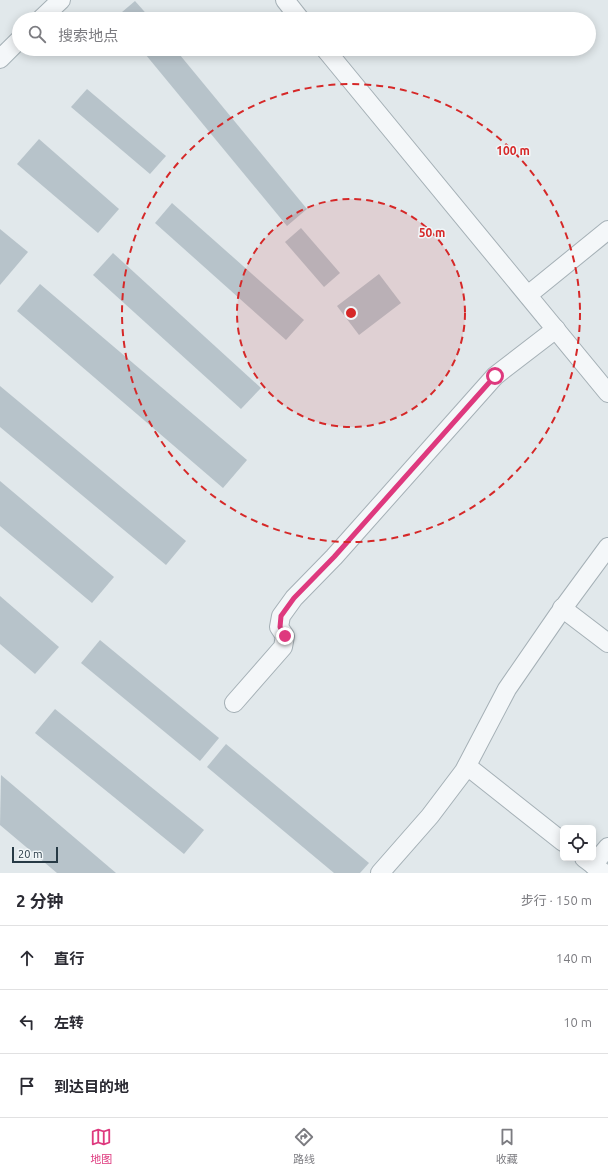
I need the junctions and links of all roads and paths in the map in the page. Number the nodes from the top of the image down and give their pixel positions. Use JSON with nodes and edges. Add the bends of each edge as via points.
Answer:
{"nodes":[{"id":1,"x":61,"y":0,"type":"edge"},
{"id":2,"x":285,"y":0,"type":"edge"},
{"id":3,"x":49,"y":12,"type":"edge"},
{"id":4,"x":294,"y":12,"type":"edge"},
{"id":5,"x":12,"y":47,"type":"edge"},
{"id":6,"x":331,"y":56,"type":"edge"},
{"id":7,"x":0,"y":59,"type":"edge"},
{"id":8,"x":608,"y":230,"type":"edge"},
{"id":9,"x":528,"y":295,"type":"junction"},
{"id":10,"x":556,"y":329,"type":"junction"},
{"id":11,"x":608,"y":393,"type":"edge"},
{"id":12,"x":608,"y":547,"type":"edge"},
{"id":13,"x":562,"y":608,"type":"junction"},
{"id":14,"x":608,"y":643,"type":"edge"},
{"id":15,"x":234,"y":703,"type":"dead end"},
{"id":16,"x":467,"y":766,"type":"junction"},
{"id":17,"x":560,"y":840,"type":"edge"},
{"id":18,"x":608,"y":846,"type":"edge"},
{"id":19,"x":593,"y":865,"type":"edge"},
{"id":20,"x":380,"y":873,"type":"edge"}],
"edges":[{"from":1,"to":3,"type":"street"},
{"from":2,"to":4,"type":"street"},
{"from":5,"to":7,"type":"street"},
{"from":6,"to":9,"type":"street"},
{"from":8,"to":9,"type":"street"},
{"from":9,"to":10,"type":"street"},
{"from":10,"to":11,"type":"street"},
{"from":10,"to":15,"type":"street","via":[[495,376],[334,557],[294,598],[281,616],[280,627],[285,636],[283,647]]},
{"from":12,"to":13,"type":"street"},
{"from":13,"to":14,"type":"street"},
{"from":13,"to":16,"type":"street","via":[[507,689]]},
{"from":16,"to":17,"type":"street"},
{"from":16,"to":20,"type":"street","via":[[430,816]]},
{"from":18,"to":19,"type":"street"}]}
